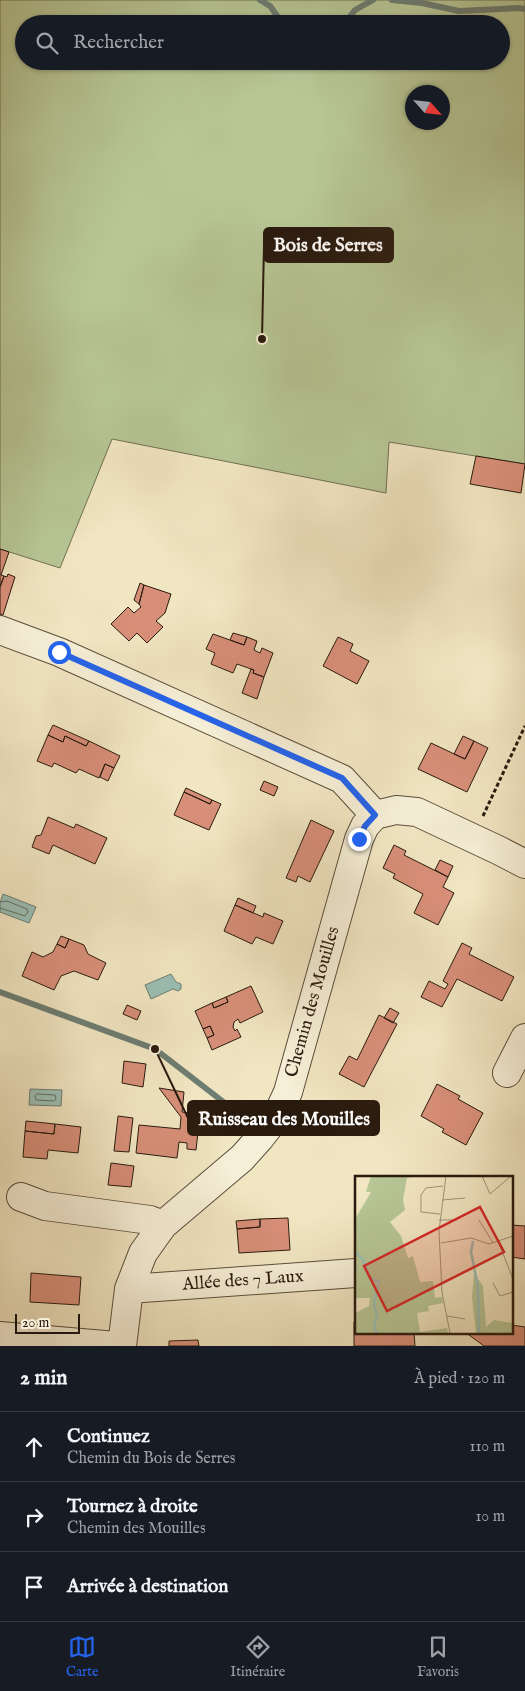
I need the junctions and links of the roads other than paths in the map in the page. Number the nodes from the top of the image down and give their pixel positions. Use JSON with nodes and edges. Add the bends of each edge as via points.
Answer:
{"nodes":[{"id":1,"x":0,"y":630,"type":"edge"},
{"id":2,"x":375,"y":815,"type":"junction"},
{"id":3,"x":525,"y":864,"type":"edge"},
{"id":4,"x":525,"y":1038,"type":"edge"},
{"id":5,"x":507,"y":1072,"type":"dead end"},
{"id":6,"x":21,"y":1197,"type":"dead end"},
{"id":7,"x":164,"y":1225,"type":"junction"},
{"id":8,"x":355,"y":1273,"type":"edge"},
{"id":9,"x":129,"y":1289,"type":"junction"},
{"id":10,"x":0,"y":1336,"type":"edge"},
{"id":11,"x":116,"y":1346,"type":"edge"},
{"id":12,"x":122,"y":1346,"type":"edge"}],
"edges":[{"from":1,"to":2,"type":"street","via":[[59,652],[342,778]]},
{"from":2,"to":3,"type":"street","via":[[396,810],[417,812]]},
{"from":2,"to":7,"type":"street","name":"Chemin des Mouilles","via":[[359,839],[288,1092],[277,1116],[242,1158]]},
{"from":4,"to":5,"type":"street"},
{"from":6,"to":7,"type":"street","via":[[45,1206],[150,1220]]},
{"from":7,"to":9,"type":"street","name":"Chemin des Mouilles","via":[[143,1253]]},
{"from":8,"to":9,"type":"street","name":"Allée des 7 Laux"},
{"from":9,"to":12,"type":"street","name":"Chemin des Mouilles"},
{"from":10,"to":11,"type":"street"}]}
